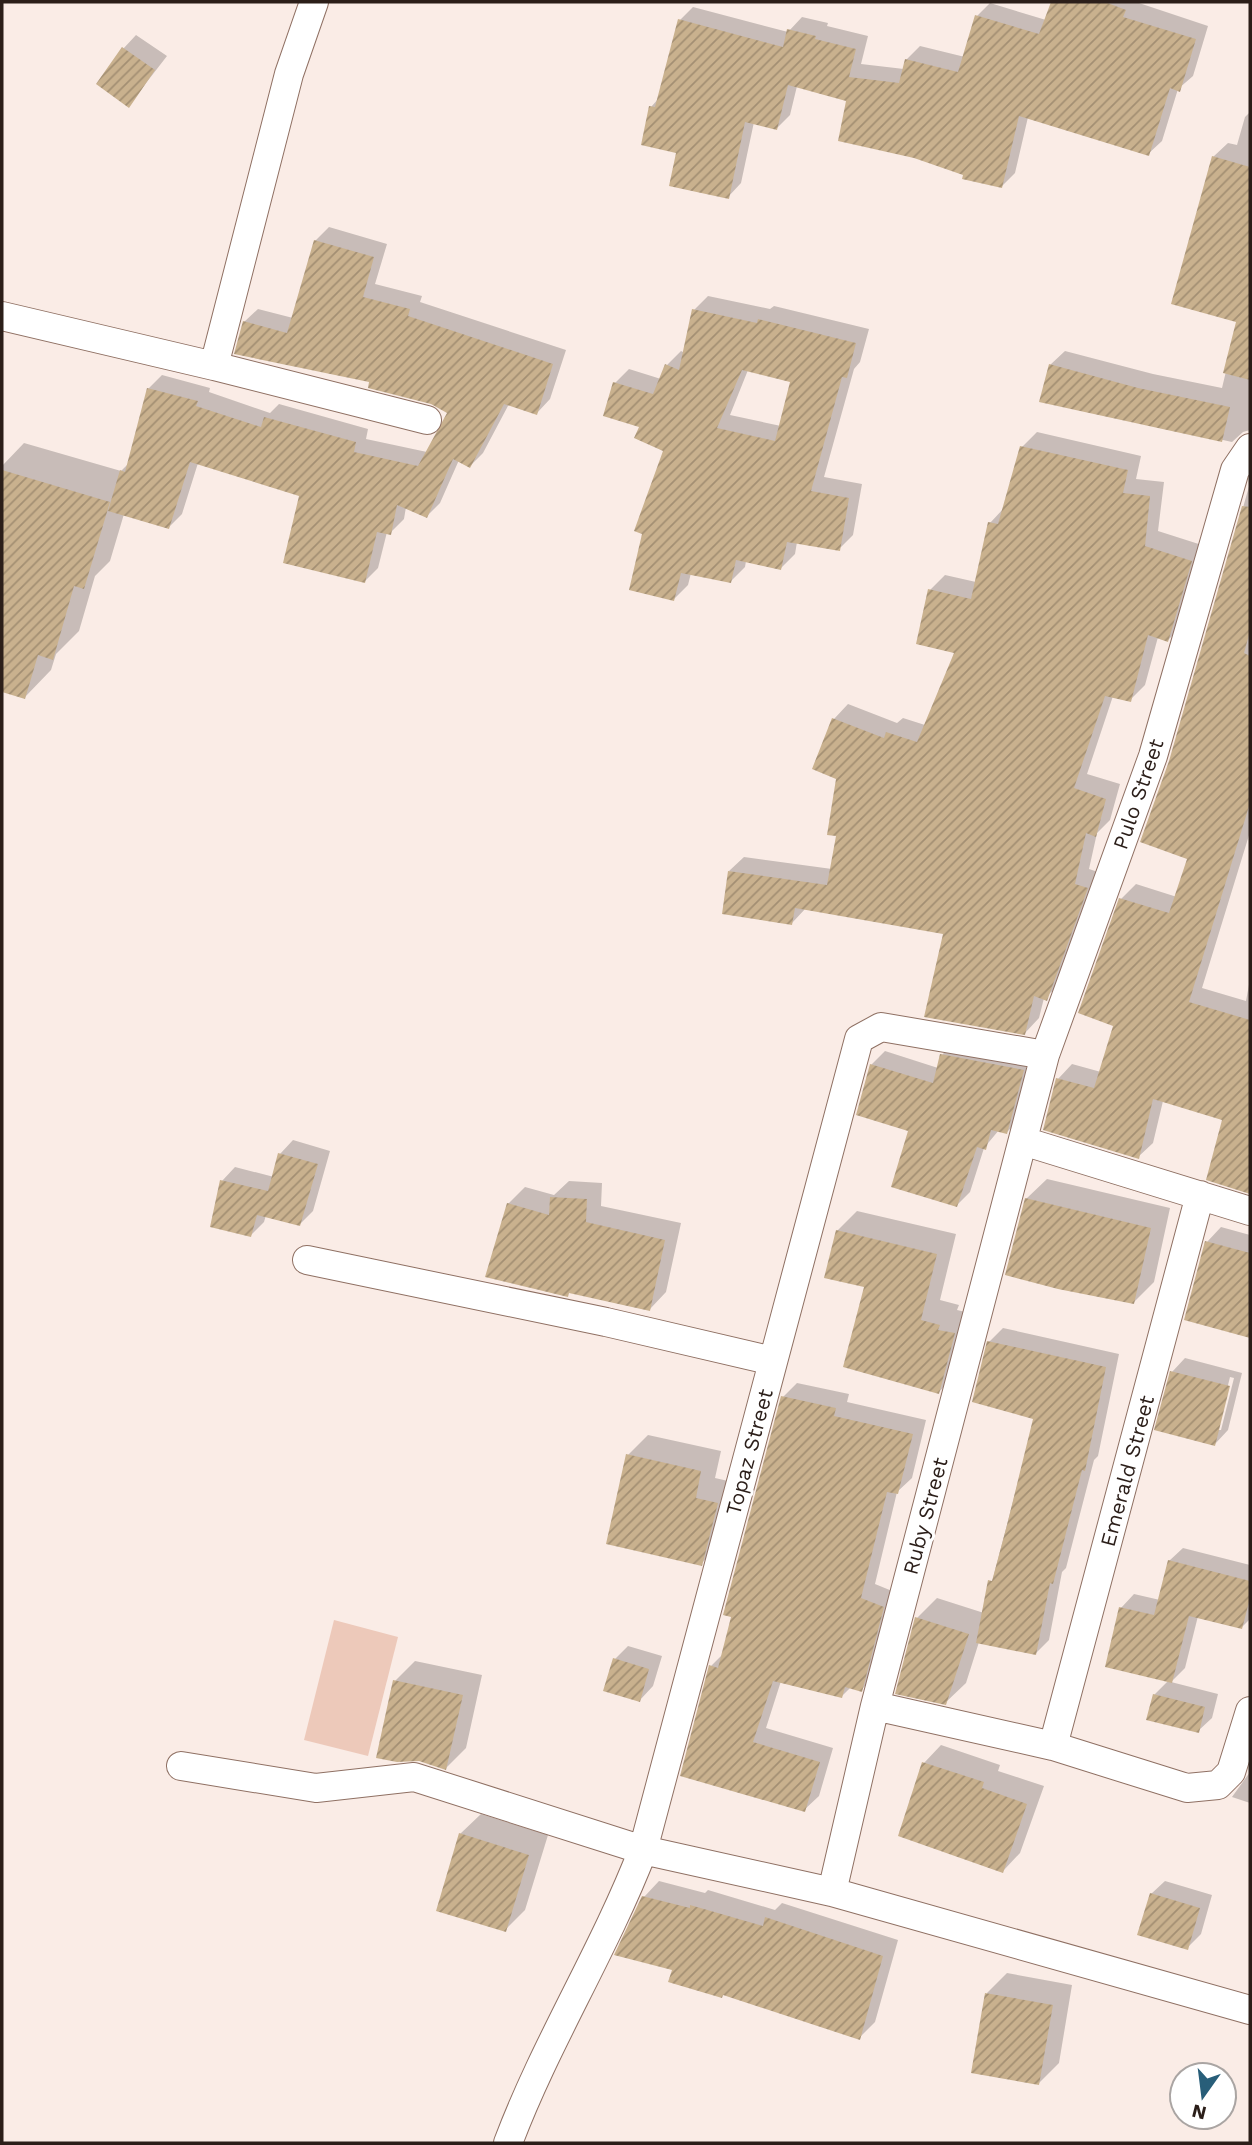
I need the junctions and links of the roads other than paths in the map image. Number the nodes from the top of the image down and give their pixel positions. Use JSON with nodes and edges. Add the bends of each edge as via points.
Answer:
{"nodes":[{"id":1,"x":314,"y":2,"type":"edge"},
{"id":2,"x":2,"y":316,"type":"edge"},
{"id":3,"x":214,"y":366,"type":"junction"},
{"id":4,"x":427,"y":420,"type":"dead end"},
{"id":5,"x":1250,"y":448,"type":"edge"},
{"id":6,"x":1045,"y":1055,"type":"junction"},
{"id":7,"x":1024,"y":1141,"type":"junction"},
{"id":8,"x":1200,"y":1195,"type":"junction"},
{"id":9,"x":1250,"y":1211,"type":"edge"},
{"id":10,"x":306,"y":1260,"type":"dead end"},
{"id":11,"x":773,"y":1361,"type":"junction"},
{"id":12,"x":875,"y":1706,"type":"junction"},
{"id":13,"x":1250,"y":1711,"type":"edge"},
{"id":14,"x":1053,"y":1746,"type":"junction"},
{"id":15,"x":181,"y":1766,"type":"dead end"},
{"id":16,"x":643,"y":1850,"type":"junction"},
{"id":17,"x":832,"y":1892,"type":"junction"},
{"id":18,"x":1250,"y":2010,"type":"edge"},
{"id":19,"x":508,"y":2143,"type":"edge"}],
"edges":[{"from":1,"to":3,"type":"street","via":[[289,74]]},
{"from":2,"to":3,"type":"street"},
{"from":3,"to":4,"type":"street"},
{"from":5,"to":6,"type":"street","name":"Pulo Street","via":[[1235,470],[1153,756]]},
{"from":6,"to":7,"type":"street","name":"Pulo Street"},
{"from":6,"to":11,"type":"street","name":"Topaz Street","via":[[881,1027],[859,1039]]},
{"from":7,"to":8,"type":"street"},
{"from":7,"to":12,"type":"street","name":"Ruby Street"},
{"from":8,"to":9,"type":"street"},
{"from":8,"to":14,"type":"street","name":"Emerald Street"},
{"from":10,"to":11,"type":"street"},
{"from":11,"to":16,"type":"street","name":"Topaz Street"},
{"from":12,"to":14,"type":"street"},
{"from":12,"to":17,"type":"street","name":"Ruby Street"},
{"from":13,"to":14,"type":"street","via":[[1231,1773],[1218,1784],[1187,1788]]},
{"from":15,"to":16,"type":"street","via":[[316,1788],[414,1777]]},
{"from":16,"to":17,"type":"street"},
{"from":16,"to":19,"type":"street","name":"Topaz Street","via":[[612,1926],[564,2016]]},
{"from":17,"to":18,"type":"street"}]}
